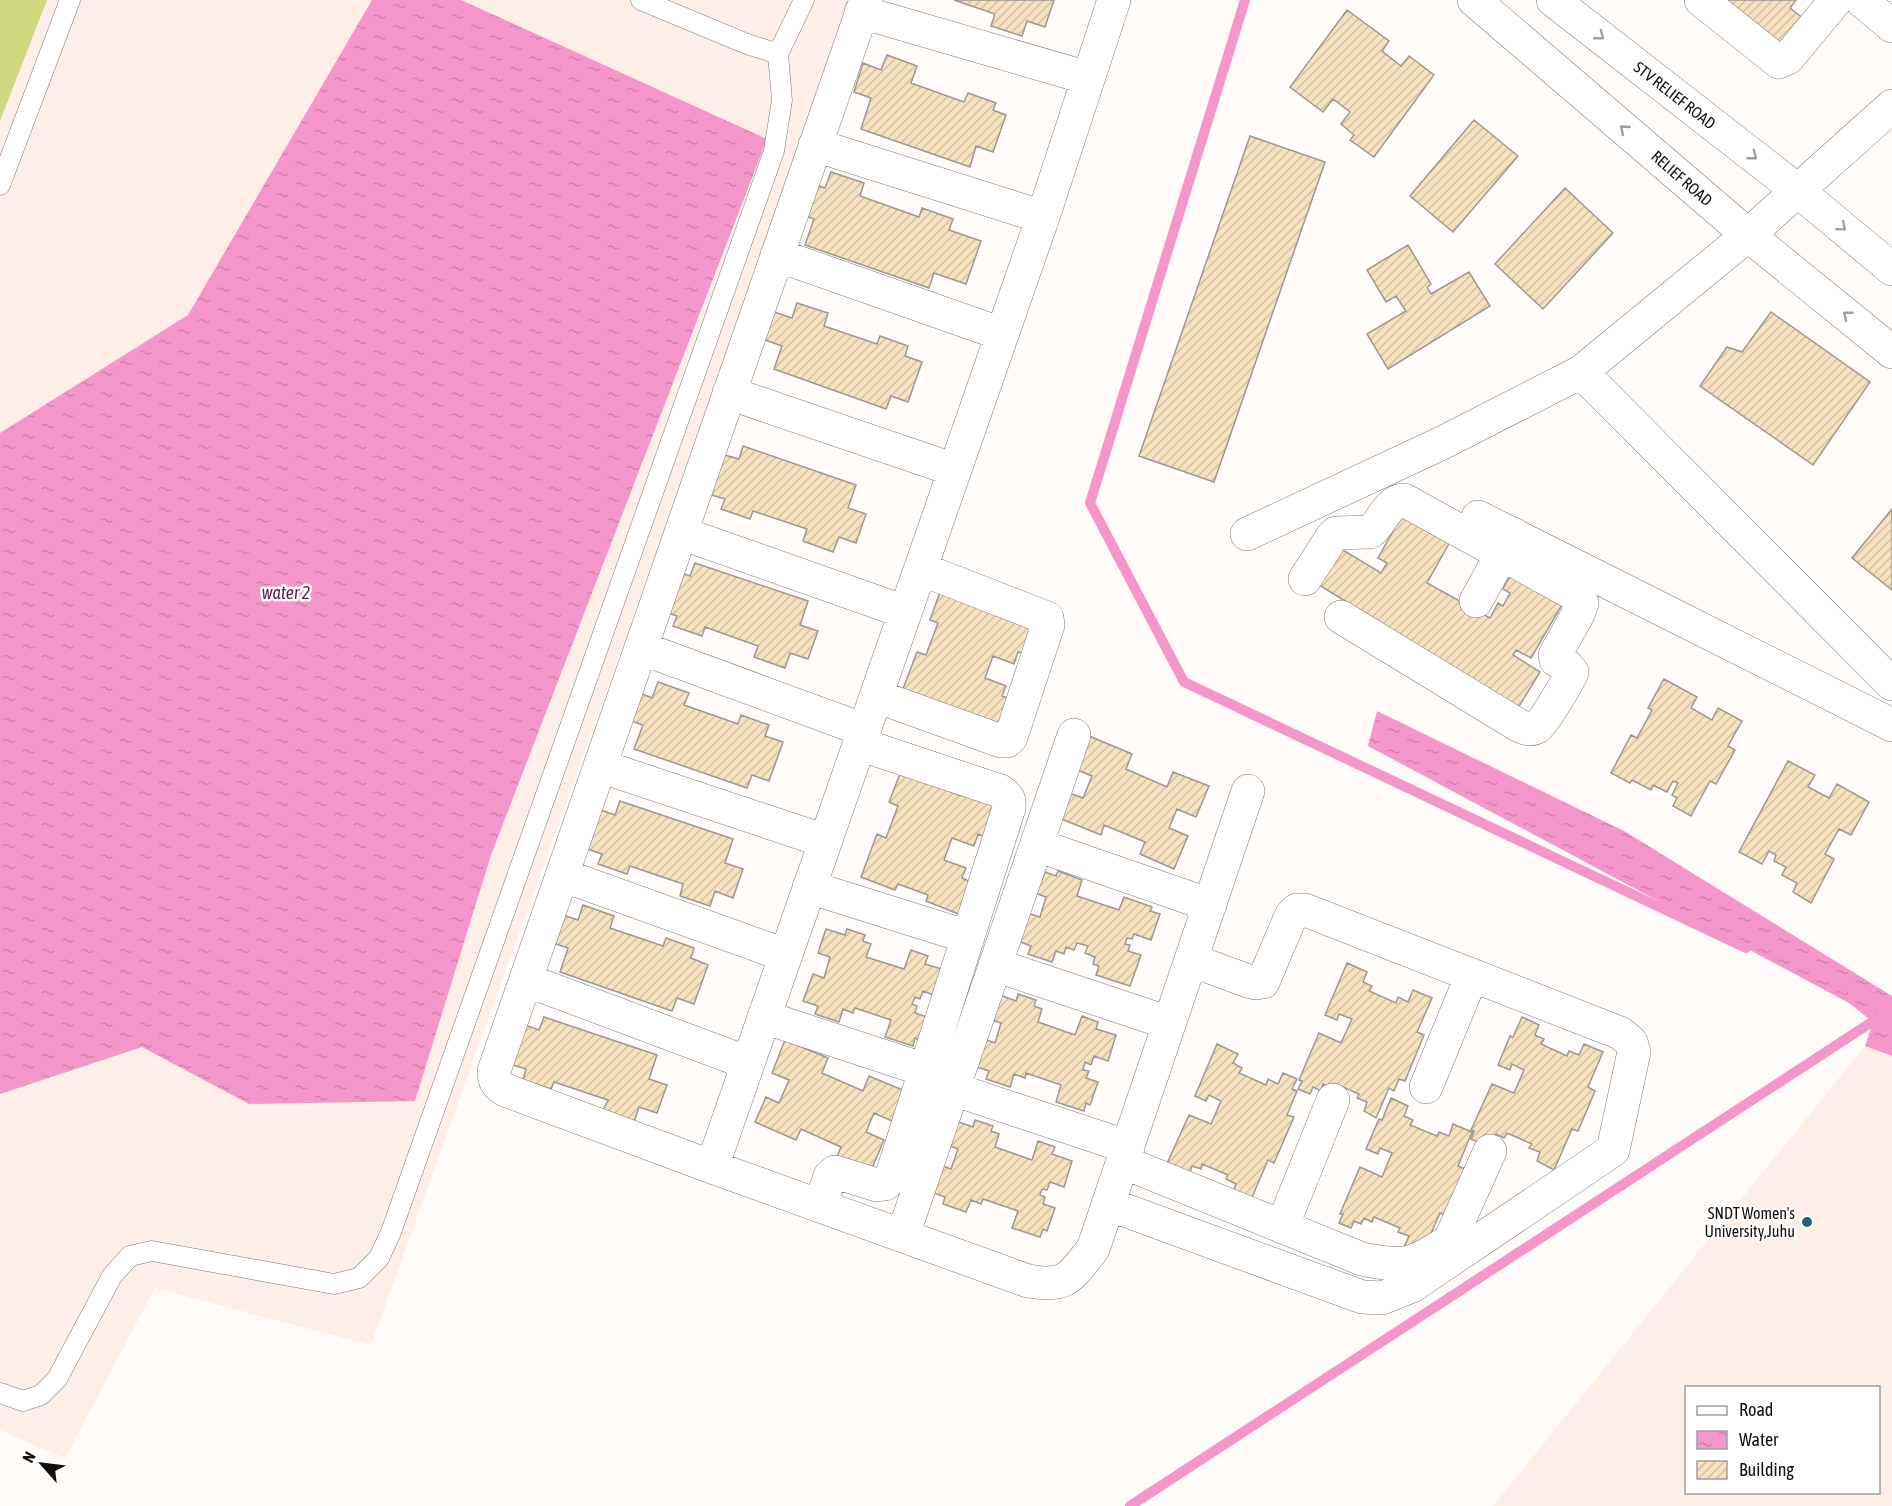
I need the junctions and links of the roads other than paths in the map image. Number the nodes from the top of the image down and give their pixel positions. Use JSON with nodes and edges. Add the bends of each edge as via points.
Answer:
{"nodes":[{"id":1,"x":70,"y":0,"type":"edge"},
{"id":2,"x":641,"y":0,"type":"edge"},
{"id":3,"x":804,"y":0,"type":"edge"},
{"id":4,"x":1114,"y":0,"type":"edge"},
{"id":5,"x":1553,"y":0,"type":"edge"},
{"id":6,"x":1701,"y":0,"type":"edge"},
{"id":7,"x":1836,"y":0,"type":"edge"},
{"id":8,"x":1861,"y":0,"type":"edge"},
{"id":9,"x":1483,"y":3,"type":"edge"},
{"id":10,"x":864,"y":6,"type":"edge"},
{"id":11,"x":1892,"y":26,"type":"edge"},
{"id":12,"x":778,"y":54,"type":"junction"},
{"id":13,"x":1088,"y":78,"type":"junction"},
{"id":14,"x":1892,"y":106,"type":"edge"},
{"id":15,"x":815,"y":145,"type":"junction"},
{"id":16,"x":0,"y":185,"type":"edge"},
{"id":17,"x":1797,"y":190,"type":"junction"},
{"id":18,"x":1043,"y":218,"type":"junction"},
{"id":19,"x":1748,"y":235,"type":"junction"},
{"id":20,"x":777,"y":255,"type":"junction"},
{"id":21,"x":1892,"y":269,"type":"edge"},
{"id":22,"x":1002,"y":334,"type":"junction"},
{"id":23,"x":1892,"y":352,"type":"edge"},
{"id":24,"x":1581,"y":372,"type":"junction"},
{"id":25,"x":729,"y":393,"type":"junction"},
{"id":26,"x":955,"y":470,"type":"junction"},
{"id":27,"x":1385,"y":470,"type":"junction"},
{"id":28,"x":681,"y":533,"type":"junction"},
{"id":29,"x":1247,"y":534,"type":"dead end"},
{"id":30,"x":1508,"y":544,"type":"junction"},
{"id":31,"x":921,"y":569,"type":"junction"},
{"id":32,"x":1305,"y":579,"type":"dead end"},
{"id":33,"x":1476,"y":601,"type":"dead end"},
{"id":34,"x":905,"y":612,"type":"junction"},
{"id":35,"x":1341,"y":617,"type":"dead end"},
{"id":36,"x":641,"y":648,"type":"junction"},
{"id":37,"x":1892,"y":684,"type":"edge"},
{"id":38,"x":876,"y":696,"type":"junction"},
{"id":39,"x":1892,"y":725,"type":"edge"},
{"id":40,"x":1074,"y":735,"type":"dead end"},
{"id":41,"x":862,"y":737,"type":"junction"},
{"id":42,"x":600,"y":766,"type":"junction"},
{"id":43,"x":1248,"y":791,"type":"dead end"},
{"id":44,"x":825,"y":841,"type":"junction"},
{"id":45,"x":1037,"y":845,"type":"junction"},
{"id":46,"x":562,"y":875,"type":"junction"},
{"id":47,"x":810,"y":886,"type":"junction"},
{"id":48,"x":1210,"y":905,"type":"junction"},
{"id":49,"x":969,"y":937,"type":"junction"},
{"id":50,"x":785,"y":955,"type":"junction"},
{"id":51,"x":1191,"y":960,"type":"junction"},
{"id":52,"x":995,"y":965,"type":"junction"},
{"id":53,"x":1472,"y":975,"type":"junction"},
{"id":54,"x":526,"y":981,"type":"junction"},
{"id":55,"x":764,"y":1017,"type":"junction"},
{"id":56,"x":1169,"y":1023,"type":"junction"},
{"id":57,"x":748,"y":1063,"type":"junction"},
{"id":58,"x":925,"y":1070,"type":"junction"},
{"id":59,"x":1426,"y":1087,"type":"dead end"},
{"id":60,"x":953,"y":1089,"type":"junction"},
{"id":61,"x":1333,"y":1100,"type":"dead end"},
{"id":62,"x":1617,"y":1130,"type":"junction"},
{"id":63,"x":1490,"y":1151,"type":"dead end"},
{"id":64,"x":1125,"y":1155,"type":"junction"},
{"id":65,"x":712,"y":1167,"type":"junction"},
{"id":66,"x":1108,"y":1204,"type":"junction"},
{"id":67,"x":820,"y":1206,"type":"junction"},
{"id":68,"x":1282,"y":1227,"type":"junction"},
{"id":69,"x":903,"y":1235,"type":"junction"},
{"id":70,"x":1450,"y":1240,"type":"junction"},
{"id":71,"x":0,"y":1394,"type":"edge"}],
"edges":[{"from":1,"to":16,"type":"lane"},
{"from":2,"to":12,"type":"lane"},
{"from":3,"to":12,"type":"lane"},
{"from":4,"to":13,"type":"street"},
{"from":5,"to":17,"type":"street","name":"STV RELIEF ROAD","one_way":true},
{"from":6,"to":7,"type":"street","via":[[1779,62],[1788,58]]},
{"from":8,"to":11,"type":"street"},
{"from":19,"to":9,"type":"street","name":"RELIEF ROAD","one_way":true},
{"from":10,"to":13,"type":"street"},
{"from":10,"to":15,"type":"street"},
{"from":12,"to":71,"type":"lane","via":[[782,100],[774,150],[379,1258],[359,1278],[334,1284],[152,1251],[129,1256],[112,1276],[57,1379],[41,1395],[23,1401]]},
{"from":13,"to":18,"type":"street"},
{"from":14,"to":17,"type":"street"},
{"from":15,"to":18,"type":"street"},
{"from":15,"to":20,"type":"street"},
{"from":17,"to":19,"type":"street"},
{"from":17,"to":21,"type":"street","one_way":true},
{"from":18,"to":22,"type":"street"},
{"from":23,"to":19,"type":"street","name":"RELIEF ROAD","one_way":true},
{"from":19,"to":24,"type":"street"},
{"from":20,"to":22,"type":"street"},
{"from":20,"to":25,"type":"street"},
{"from":22,"to":26,"type":"street"},
{"from":24,"to":27,"type":"street"},
{"from":24,"to":37,"type":"street"},
{"from":25,"to":26,"type":"street"},
{"from":25,"to":28,"type":"street"},
{"from":26,"to":31,"type":"street"},
{"from":27,"to":29,"type":"street"},
{"from":27,"to":30,"type":"street"},
{"from":28,"to":34,"type":"street"},
{"from":28,"to":36,"type":"street"},
{"from":30,"to":32,"type":"street","via":[[1398,500],[1370,532],[1336,533]]},
{"from":30,"to":33,"type":"street"},
{"from":30,"to":35,"type":"street","via":[[1576,595],[1581,603],[1555,655],[1572,672],[1542,722],[1533,728],[1518,725]]},
{"from":30,"to":39,"type":"street"},
{"from":31,"to":34,"type":"street"},
{"from":31,"to":38,"type":"street","via":[[1047,618],[1011,737],[1001,741]]},
{"from":34,"to":38,"type":"street"},
{"from":36,"to":41,"type":"street"},
{"from":36,"to":42,"type":"street"},
{"from":38,"to":41,"type":"street"},
{"from":40,"to":45,"type":"street"},
{"from":41,"to":44,"type":"street"},
{"from":41,"to":49,"type":"street","via":[[1007,795],[1009,808]]},
{"from":42,"to":44,"type":"street"},
{"from":42,"to":46,"type":"street"},
{"from":43,"to":48,"type":"street"},
{"from":44,"to":47,"type":"street"},
{"from":45,"to":48,"type":"street"},
{"from":45,"to":52,"type":"street"},
{"from":46,"to":50,"type":"street"},
{"from":46,"to":54,"type":"street"},
{"from":47,"to":49,"type":"street"},
{"from":47,"to":50,"type":"street"},
{"from":48,"to":51,"type":"street"},
{"from":49,"to":58,"type":"street"},
{"from":50,"to":55,"type":"street"},
{"from":51,"to":53,"type":"street","via":[[1248,981],[1263,982],[1291,916],[1297,910],[1305,910]]},
{"from":51,"to":56,"type":"street"},
{"from":52,"to":56,"type":"street"},
{"from":52,"to":60,"type":"street"},
{"from":53,"to":59,"type":"street"},
{"from":53,"to":62,"type":"street","via":[[1620,1033],[1631,1042],[1634,1052]]},
{"from":54,"to":57,"type":"street"},
{"from":54,"to":65,"type":"street","via":[[494,1071],[498,1086]]},
{"from":55,"to":57,"type":"street"},
{"from":55,"to":58,"type":"street"},
{"from":56,"to":64,"type":"street"},
{"from":57,"to":65,"type":"street"},
{"from":58,"to":67,"type":"street","via":[[891,1178],[877,1185],[835,1172]]},
{"from":60,"to":64,"type":"street"},
{"from":60,"to":69,"type":"street"},
{"from":61,"to":68,"type":"street"},
{"from":62,"to":66,"type":"street","via":[[1613,1150],[1412,1286],[1382,1298],[1362,1297]]},
{"from":62,"to":70,"type":"street"},
{"from":63,"to":70,"type":"street"},
{"from":64,"to":66,"type":"street"},
{"from":64,"to":68,"type":"street"},
{"from":65,"to":67,"type":"street"},
{"from":66,"to":69,"type":"street","via":[[1093,1249],[1070,1277],[1051,1285],[1028,1281]]},
{"from":67,"to":69,"type":"street"},
{"from":68,"to":70,"type":"street","via":[[1362,1259],[1390,1265],[1422,1259]]}]}
